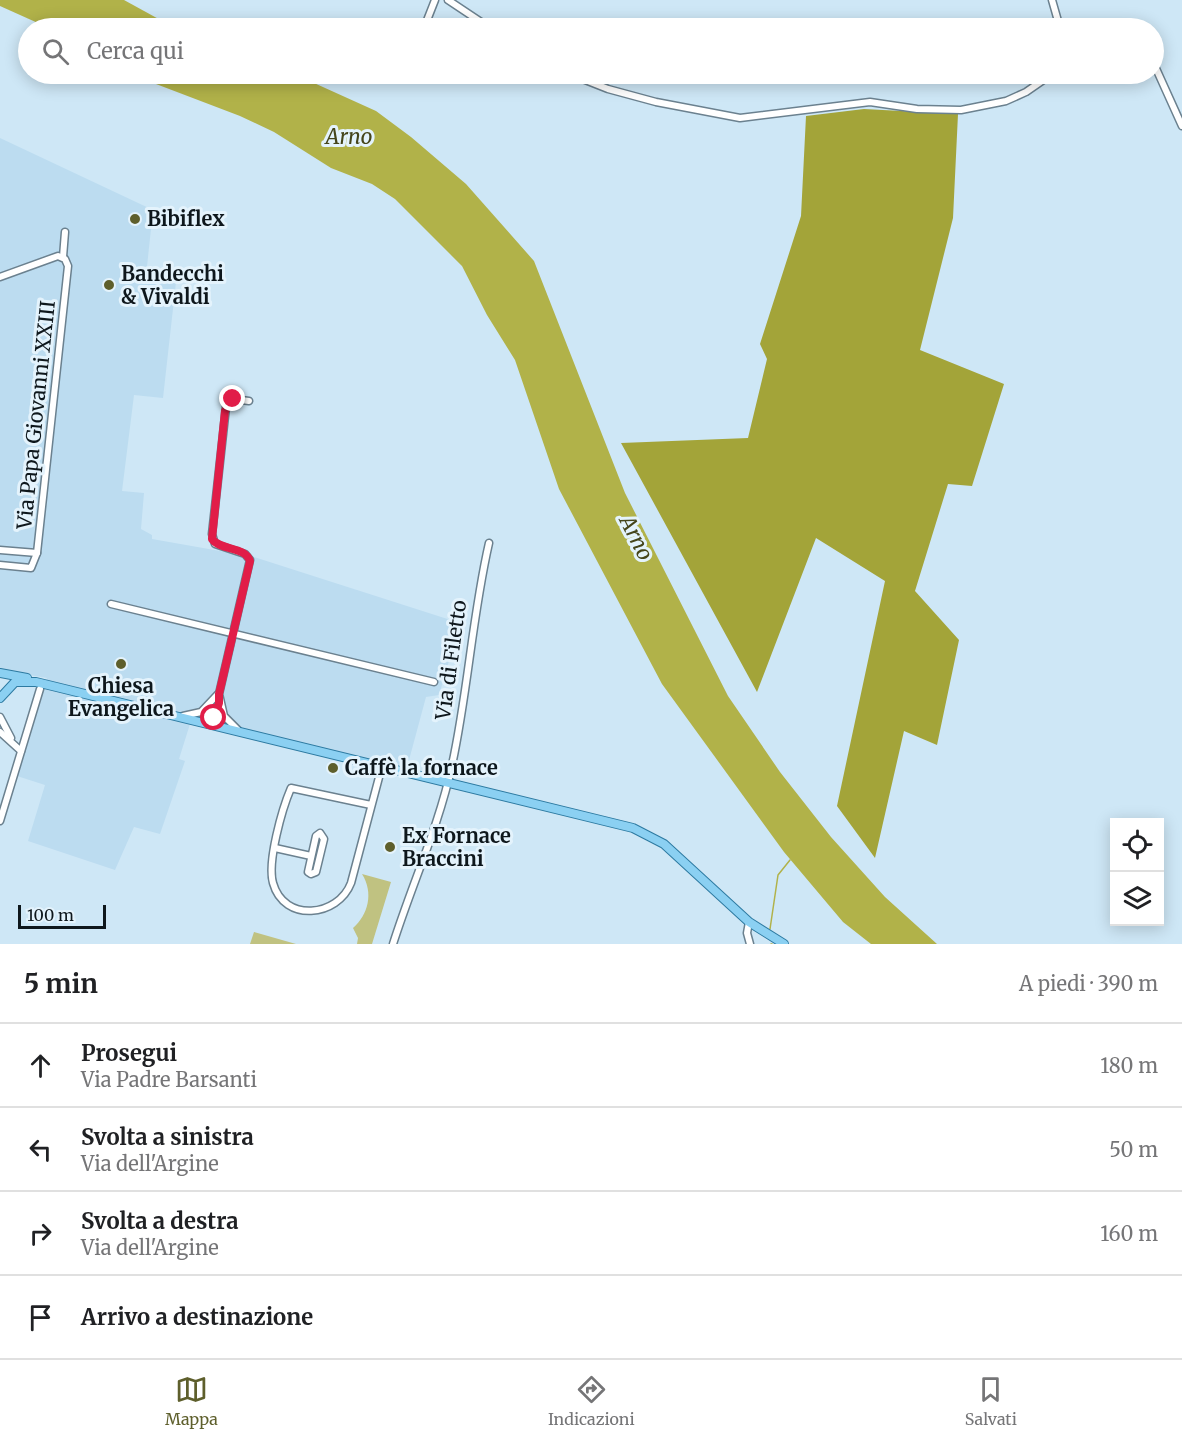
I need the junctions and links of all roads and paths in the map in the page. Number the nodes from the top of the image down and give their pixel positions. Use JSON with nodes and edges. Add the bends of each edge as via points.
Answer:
{"nodes":[{"id":1,"x":435,"y":0,"type":"edge"},
{"id":2,"x":448,"y":0,"type":"edge"},
{"id":3,"x":1052,"y":0,"type":"edge"},
{"id":4,"x":428,"y":18,"type":"edge"},
{"id":5,"x":475,"y":18,"type":"edge"},
{"id":6,"x":1057,"y":18,"type":"edge"},
{"id":7,"x":595,"y":84,"type":"edge"},
{"id":8,"x":1038,"y":84,"type":"edge"},
{"id":9,"x":1163,"y":84,"type":"edge"},
{"id":10,"x":1182,"y":126,"type":"edge"},
{"id":11,"x":65,"y":232,"type":"dead end"},
{"id":12,"x":63,"y":257,"type":"junction"},
{"id":13,"x":0,"y":277,"type":"edge"},
{"id":14,"x":249,"y":401,"type":"dead end"},
{"id":15,"x":489,"y":543,"type":"dead end"},
{"id":16,"x":0,"y":550,"type":"edge"},
{"id":17,"x":38,"y":553,"type":"junction"},
{"id":18,"x":0,"y":565,"type":"edge"},
{"id":19,"x":111,"y":604,"type":"dead end"},
{"id":20,"x":233,"y":634,"type":"junction"},
{"id":21,"x":0,"y":674,"type":"edge"},
{"id":22,"x":434,"y":682,"type":"dead end"},
{"id":23,"x":38,"y":685,"type":"junction"},
{"id":24,"x":219,"y":694,"type":"junction"},
{"id":25,"x":0,"y":698,"type":"edge"},
{"id":26,"x":219,"y":703,"type":"junction"},
{"id":27,"x":208,"y":706,"type":"junction"},
{"id":28,"x":180,"y":716,"type":"junction"},
{"id":29,"x":0,"y":717,"type":"edge"},
{"id":30,"x":209,"y":723,"type":"junction"},
{"id":31,"x":239,"y":731,"type":"junction"},
{"id":32,"x":0,"y":732,"type":"edge"},
{"id":33,"x":12,"y":741,"type":"junction"},
{"id":34,"x":21,"y":751,"type":"junction"},
{"id":35,"x":381,"y":766,"type":"junction"},
{"id":36,"x":447,"y":782,"type":"junction"},
{"id":37,"x":371,"y":805,"type":"junction"},
{"id":38,"x":0,"y":821,"type":"edge"},
{"id":39,"x":275,"y":848,"type":"junction"},
{"id":40,"x":311,"y":856,"type":"junction"},
{"id":41,"x":749,"y":922,"type":"junction"},
{"id":42,"x":393,"y":944,"type":"edge"},
{"id":43,"x":750,"y":944,"type":"edge"},
{"id":44,"x":784,"y":944,"type":"edge"}],
"edges":[{"from":1,"to":4,"type":"street"},
{"from":2,"to":5,"type":"street"},
{"from":3,"to":6,"type":"street"},
{"from":7,"to":8,"type":"street","via":[[656,102],[740,118],[870,102],[917,110],[961,110],[1006,101]]},
{"from":9,"to":10,"type":"street"},
{"from":11,"to":12,"type":"street","name":"Via Papa Giovanni XXIII"},
{"from":12,"to":13,"type":"street"},
{"from":12,"to":17,"type":"street","name":"Via Papa Giovanni XXIII","via":[[68,266],[67,282]]},
{"from":14,"to":20,"type":"street","via":[[233,399],[225,409],[212,538],[217,545],[247,555],[250,561]]},
{"from":15,"to":36,"type":"street","name":"Via di Filetto"},
{"from":16,"to":17,"type":"street"},
{"from":17,"to":18,"type":"street","via":[[31,568]]},
{"from":19,"to":20,"type":"street"},
{"from":20,"to":22,"type":"street"},
{"from":20,"to":24,"type":"street"},
{"from":21,"to":23,"type":"main road"},
{"from":23,"to":25,"type":"main road","via":[[15,682]]},
{"from":23,"to":28,"type":"main road"},
{"from":23,"to":34,"type":"street"},
{"from":24,"to":26,"type":"street"},
{"from":24,"to":27,"type":"street"},
{"from":26,"to":30,"type":"street"},
{"from":26,"to":31,"type":"street"},
{"from":27,"to":28,"type":"street","via":[[196,714]]},
{"from":27,"to":30,"type":"street"},
{"from":28,"to":30,"type":"main road"},
{"from":29,"to":33,"type":"street"},
{"from":30,"to":31,"type":"main road"},
{"from":31,"to":35,"type":"main road"},
{"from":32,"to":33,"type":"street"},
{"from":33,"to":34,"type":"street"},
{"from":34,"to":38,"type":"street"},
{"from":35,"to":36,"type":"main road"},
{"from":35,"to":37,"type":"street"},
{"from":36,"to":41,"type":"main road","via":[[644,832],[664,844]]},
{"from":36,"to":42,"type":"street","name":"Via di Filetto"},
{"from":37,"to":39,"type":"street","via":[[292,787]]},
{"from":37,"to":39,"type":"street","via":[[350,886],[339,902],[328,909],[301,910],[281,897],[272,879]]},
{"from":39,"to":40,"type":"street"},
{"from":40,"to":40,"type":"street","via":[[308,870],[313,874],[324,839],[322,834],[316,836]]},
{"from":41,"to":43,"type":"street"},
{"from":41,"to":44,"type":"main road"}]}
